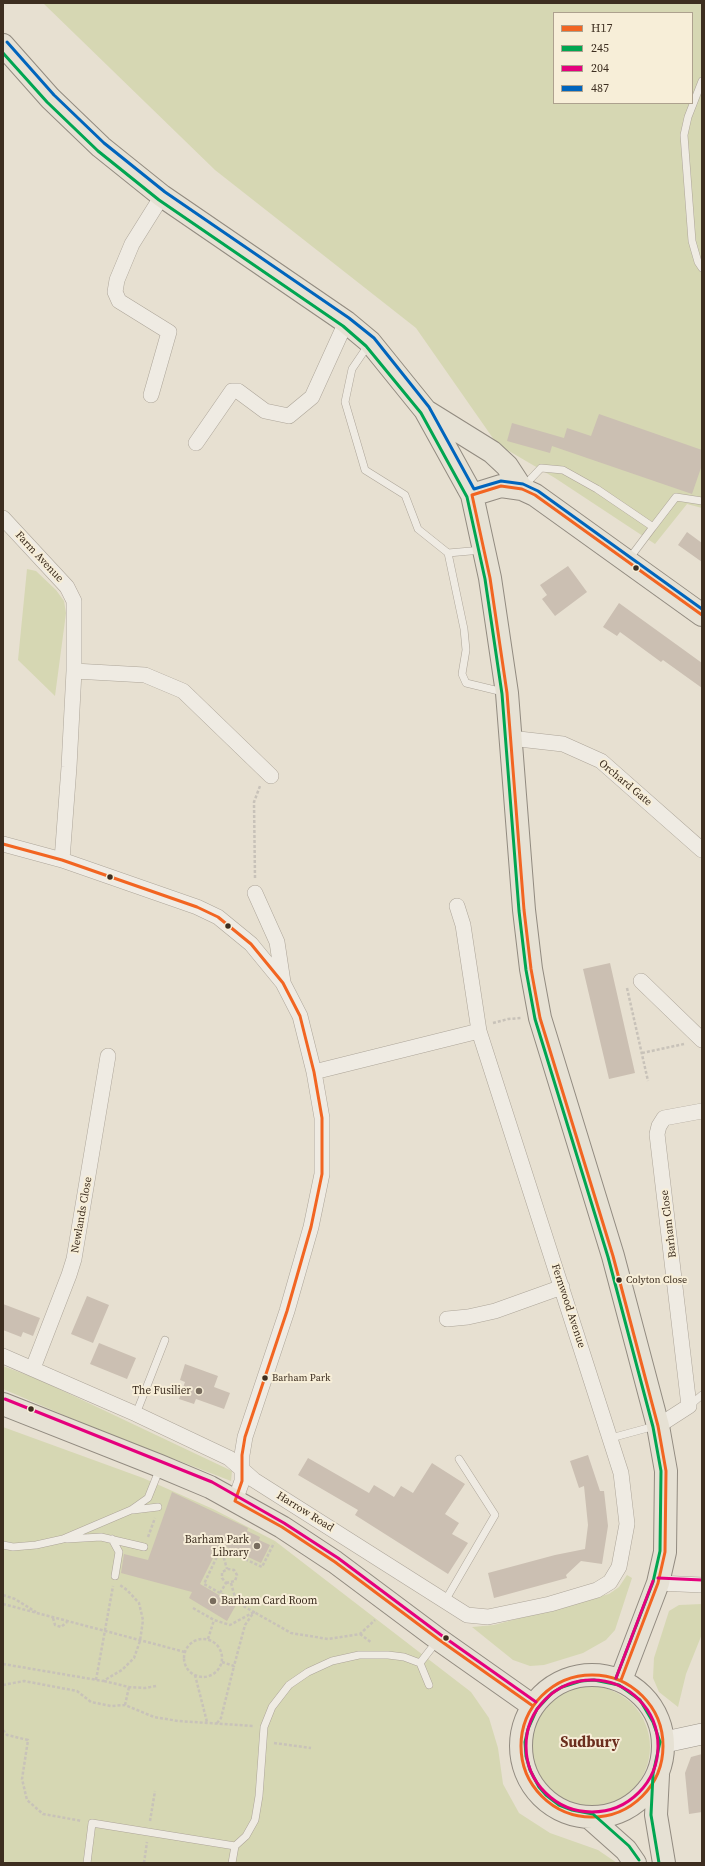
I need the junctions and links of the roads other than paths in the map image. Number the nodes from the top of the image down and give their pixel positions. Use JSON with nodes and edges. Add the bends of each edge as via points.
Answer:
{"nodes":[{"id":1,"x":4,"y":49,"type":"edge"},
{"id":2,"x":702,"y":81,"type":"edge"},
{"id":3,"x":162,"y":196,"type":"junction"},
{"id":4,"x":702,"y":268,"type":"edge"},
{"id":5,"x":346,"y":322,"type":"junction"},
{"id":6,"x":370,"y":342,"type":"junction"},
{"id":7,"x":152,"y":395,"type":"dead end"},
{"id":8,"x":425,"y":410,"type":"junction"},
{"id":9,"x":196,"y":443,"type":"dead end"},
{"id":10,"x":522,"y":488,"type":"junction"},
{"id":11,"x":472,"y":495,"type":"junction"},
{"id":12,"x":702,"y":501,"type":"edge"},
{"id":13,"x":3,"y":518,"type":"edge"},
{"id":14,"x":653,"y":527,"type":"junction"},
{"id":15,"x":484,"y":549,"type":"junction"},
{"id":16,"x":448,"y":553,"type":"junction"},
{"id":17,"x":627,"y":561,"type":"junction"},
{"id":18,"x":702,"y":615,"type":"edge"},
{"id":19,"x":74,"y":671,"type":"junction"},
{"id":20,"x":506,"y":693,"type":"junction"},
{"id":21,"x":511,"y":743,"type":"junction"},
{"id":22,"x":271,"y":776,"type":"road end"},
{"id":23,"x":3,"y":844,"type":"edge"},
{"id":24,"x":702,"y":850,"type":"edge"},
{"id":25,"x":62,"y":860,"type":"junction"},
{"id":26,"x":254,"y":893,"type":"road end"},
{"id":27,"x":457,"y":906,"type":"dead end"},
{"id":28,"x":640,"y":980,"type":"dead end"},
{"id":29,"x":283,"y":983,"type":"junction"},
{"id":30,"x":479,"y":1032,"type":"junction"},
{"id":31,"x":702,"y":1040,"type":"edge"},
{"id":32,"x":108,"y":1056,"type":"dead end"},
{"id":33,"x":314,"y":1072,"type":"junction"},
{"id":34,"x":702,"y":1111,"type":"edge"},
{"id":35,"x":562,"y":1286,"type":"junction"},
{"id":36,"x":447,"y":1319,"type":"dead end"},
{"id":37,"x":165,"y":1340,"type":"dead end"},
{"id":38,"x":3,"y":1356,"type":"edge"},
{"id":39,"x":33,"y":1368,"type":"junction"},
{"id":40,"x":702,"y":1395,"type":"edge"},
{"id":41,"x":3,"y":1404,"type":"edge"},
{"id":42,"x":689,"y":1406,"type":"junction"},
{"id":43,"x":136,"y":1414,"type":"junction"},
{"id":44,"x":658,"y":1426,"type":"junction"},
{"id":45,"x":611,"y":1438,"type":"junction"},
{"id":46,"x":459,"y":1459,"type":"dead end"},
{"id":47,"x":160,"y":1466,"type":"junction"},
{"id":48,"x":243,"y":1469,"type":"junction"},
{"id":49,"x":235,"y":1501,"type":"junction"},
{"id":50,"x":158,"y":1507,"type":"road end"},
{"id":51,"x":131,"y":1510,"type":"junction"},
{"id":52,"x":63,"y":1539,"type":"junction"},
{"id":53,"x":112,"y":1540,"type":"junction"},
{"id":54,"x":3,"y":1545,"type":"edge"},
{"id":55,"x":144,"y":1547,"type":"road end"},
{"id":56,"x":115,"y":1576,"type":"dead end"},
{"id":57,"x":610,"y":1582,"type":"joint"},
{"id":58,"x":658,"y":1583,"type":"junction"},
{"id":59,"x":702,"y":1585,"type":"edge"},
{"id":60,"x":445,"y":1601,"type":"junction"},
{"id":61,"x":438,"y":1639,"type":"junction"},
{"id":62,"x":420,"y":1663,"type":"junction"},
{"id":63,"x":621,"y":1680,"type":"junction"},
{"id":64,"x":429,"y":1685,"type":"dead end"},
{"id":65,"x":533,"y":1706,"type":"junction"},
{"id":66,"x":702,"y":1734,"type":"edge"},
{"id":67,"x":665,"y":1742,"type":"junction"},
{"id":68,"x":658,"y":1774,"type":"junction"},
{"id":69,"x":590,"y":1818,"type":"junction"},
{"id":70,"x":235,"y":1846,"type":"junction"},
{"id":71,"x":87,"y":1863,"type":"edge"},
{"id":72,"x":232,"y":1863,"type":"edge"},
{"id":73,"x":635,"y":1863,"type":"edge"},
{"id":74,"x":664,"y":1863,"type":"edge"}],
"edges":[{"from":1,"to":3,"type":"main road","via":[[101,147]]},
{"from":2,"to":4,"type":"lane","via":[[684,135],[692,241]]},
{"from":3,"to":5,"type":"main road"},
{"from":3,"to":7,"type":"street","via":[[132,244],[117,280],[115,292],[120,300],[168,332]]},
{"from":5,"to":6,"type":"main road"},
{"from":5,"to":9,"type":"street","via":[[312,397],[289,416],[265,411],[238,391],[232,391]]},
{"from":6,"to":8,"type":"main road"},
{"from":6,"to":16,"type":"lane","via":[[352,369],[346,402],[365,470],[405,495],[418,529]]},
{"from":8,"to":10,"type":"main road","via":[[492,452],[507,466]]},
{"from":8,"to":11,"type":"main road"},
{"from":10,"to":11,"type":"main road","via":[[501,486]]},
{"from":10,"to":14,"type":"lane","via":[[540,468],[563,470],[597,489]]},
{"from":10,"to":17,"type":"main road"},
{"from":11,"to":15,"type":"main road"},
{"from":12,"to":14,"type":"lane","via":[[676,497]]},
{"from":13,"to":19,"type":"street","name":"Farm Avenue","via":[[67,587],[74,601]]},
{"from":14,"to":17,"type":"lane"},
{"from":15,"to":16,"type":"lane"},
{"from":15,"to":20,"type":"main road"},
{"from":16,"to":20,"type":"lane","via":[[464,629],[466,650],[462,674],[466,683]]},
{"from":17,"to":18,"type":"main road"},
{"from":19,"to":22,"type":"street","via":[[145,675],[183,691]]},
{"from":19,"to":25,"type":"street","name":"Farm Avenue"},
{"from":20,"to":21,"type":"main road"},
{"from":21,"to":24,"type":"street","name":"Orchard Gate","via":[[563,744],[601,761]]},
{"from":21,"to":44,"type":"main road","via":[[524,910],[540,1018],[613,1256]]},
{"from":23,"to":25,"type":"street"},
{"from":25,"to":29,"type":"street","via":[[197,907],[218,917],[251,944]]},
{"from":26,"to":29,"type":"street","via":[[277,942]]},
{"from":27,"to":30,"type":"street","name":"Fernwood Avenue","via":[[463,925]]},
{"from":28,"to":31,"type":"street"},
{"from":29,"to":33,"type":"street","via":[[300,1016]]},
{"from":30,"to":33,"type":"street"},
{"from":30,"to":35,"type":"street","name":"Fernwood Avenue"},
{"from":32,"to":39,"type":"street","name":"Newlands Close","via":[[74,1259]]},
{"from":33,"to":48,"type":"street","via":[[322,1118],[322,1174],[311,1227],[287,1311],[245,1437]]},
{"from":34,"to":42,"type":"street","name":"Barham Close","via":[[664,1118],[658,1134]]},
{"from":35,"to":36,"type":"street","via":[[495,1311]]},
{"from":35,"to":45,"type":"street","name":"Fernwood Avenue"},
{"from":37,"to":43,"type":"lane"},
{"from":38,"to":39,"type":"street","name":"Harrow Road"},
{"from":39,"to":43,"type":"street","name":"Harrow Road"},
{"from":40,"to":42,"type":"lane"},
{"from":41,"to":47,"type":"main road"},
{"from":42,"to":44,"type":"street"},
{"from":43,"to":48,"type":"street","name":"Harrow Road","via":[[229,1458]]},
{"from":44,"to":45,"type":"lane"},
{"from":44,"to":58,"type":"main road","via":[[666,1471],[665,1552]]},
{"from":45,"to":57,"type":"street","name":"Fernwood Avenue","via":[[621,1473],[627,1524],[619,1567]]},
{"from":46,"to":60,"type":"lane","via":[[495,1515]]},
{"from":47,"to":49,"type":"main road"},
{"from":47,"to":51,"type":"lane","via":[[148,1498]]},
{"from":48,"to":49,"type":"street"},
{"from":48,"to":60,"type":"street","name":"Harrow Road","via":[[254,1480]]},
{"from":49,"to":61,"type":"main road","via":[[282,1527],[335,1562]]},
{"from":50,"to":51,"type":"lane"},
{"from":51,"to":52,"type":"lane"},
{"from":52,"to":53,"type":"lane","via":[[101,1537]]},
{"from":52,"to":54,"type":"lane","via":[[36,1545]]},
{"from":53,"to":55,"type":"lane"},
{"from":53,"to":56,"type":"lane","via":[[119,1552]]},
{"from":57,"to":60,"type":"street","name":"Harrow Road","via":[[597,1590],[564,1600],[488,1617],[467,1615]]},
{"from":58,"to":59,"type":"street"},
{"from":58,"to":63,"type":"main road"},
{"from":61,"to":62,"type":"lane"},
{"from":61,"to":65,"type":"main road"},
{"from":62,"to":64,"type":"lane"},
{"from":62,"to":70,"type":"lane","via":[[388,1655],[359,1656],[332,1661],[308,1672],[289,1685],[272,1707],[264,1728],[255,1820],[246,1836]]},
{"from":63,"to":65,"type":"main road","via":[[594,1675],[580,1676],[560,1682]]},
{"from":63,"to":67,"type":"main road","via":[[644,1697],[658,1720]]},
{"from":65,"to":69,"type":"main road","via":[[523,1727],[520,1742],[525,1772],[539,1794],[557,1809],[571,1815]]},
{"from":66,"to":67,"type":"street"},
{"from":67,"to":68,"type":"main road"},
{"from":68,"to":69,"type":"main road","via":[[641,1797],[621,1812]]},
{"from":68,"to":74,"type":"main road","via":[[656,1815]]},
{"from":69,"to":73,"type":"main road","via":[[626,1850]]},
{"from":70,"to":71,"type":"lane","via":[[92,1823]]},
{"from":70,"to":72,"type":"lane"}]}
